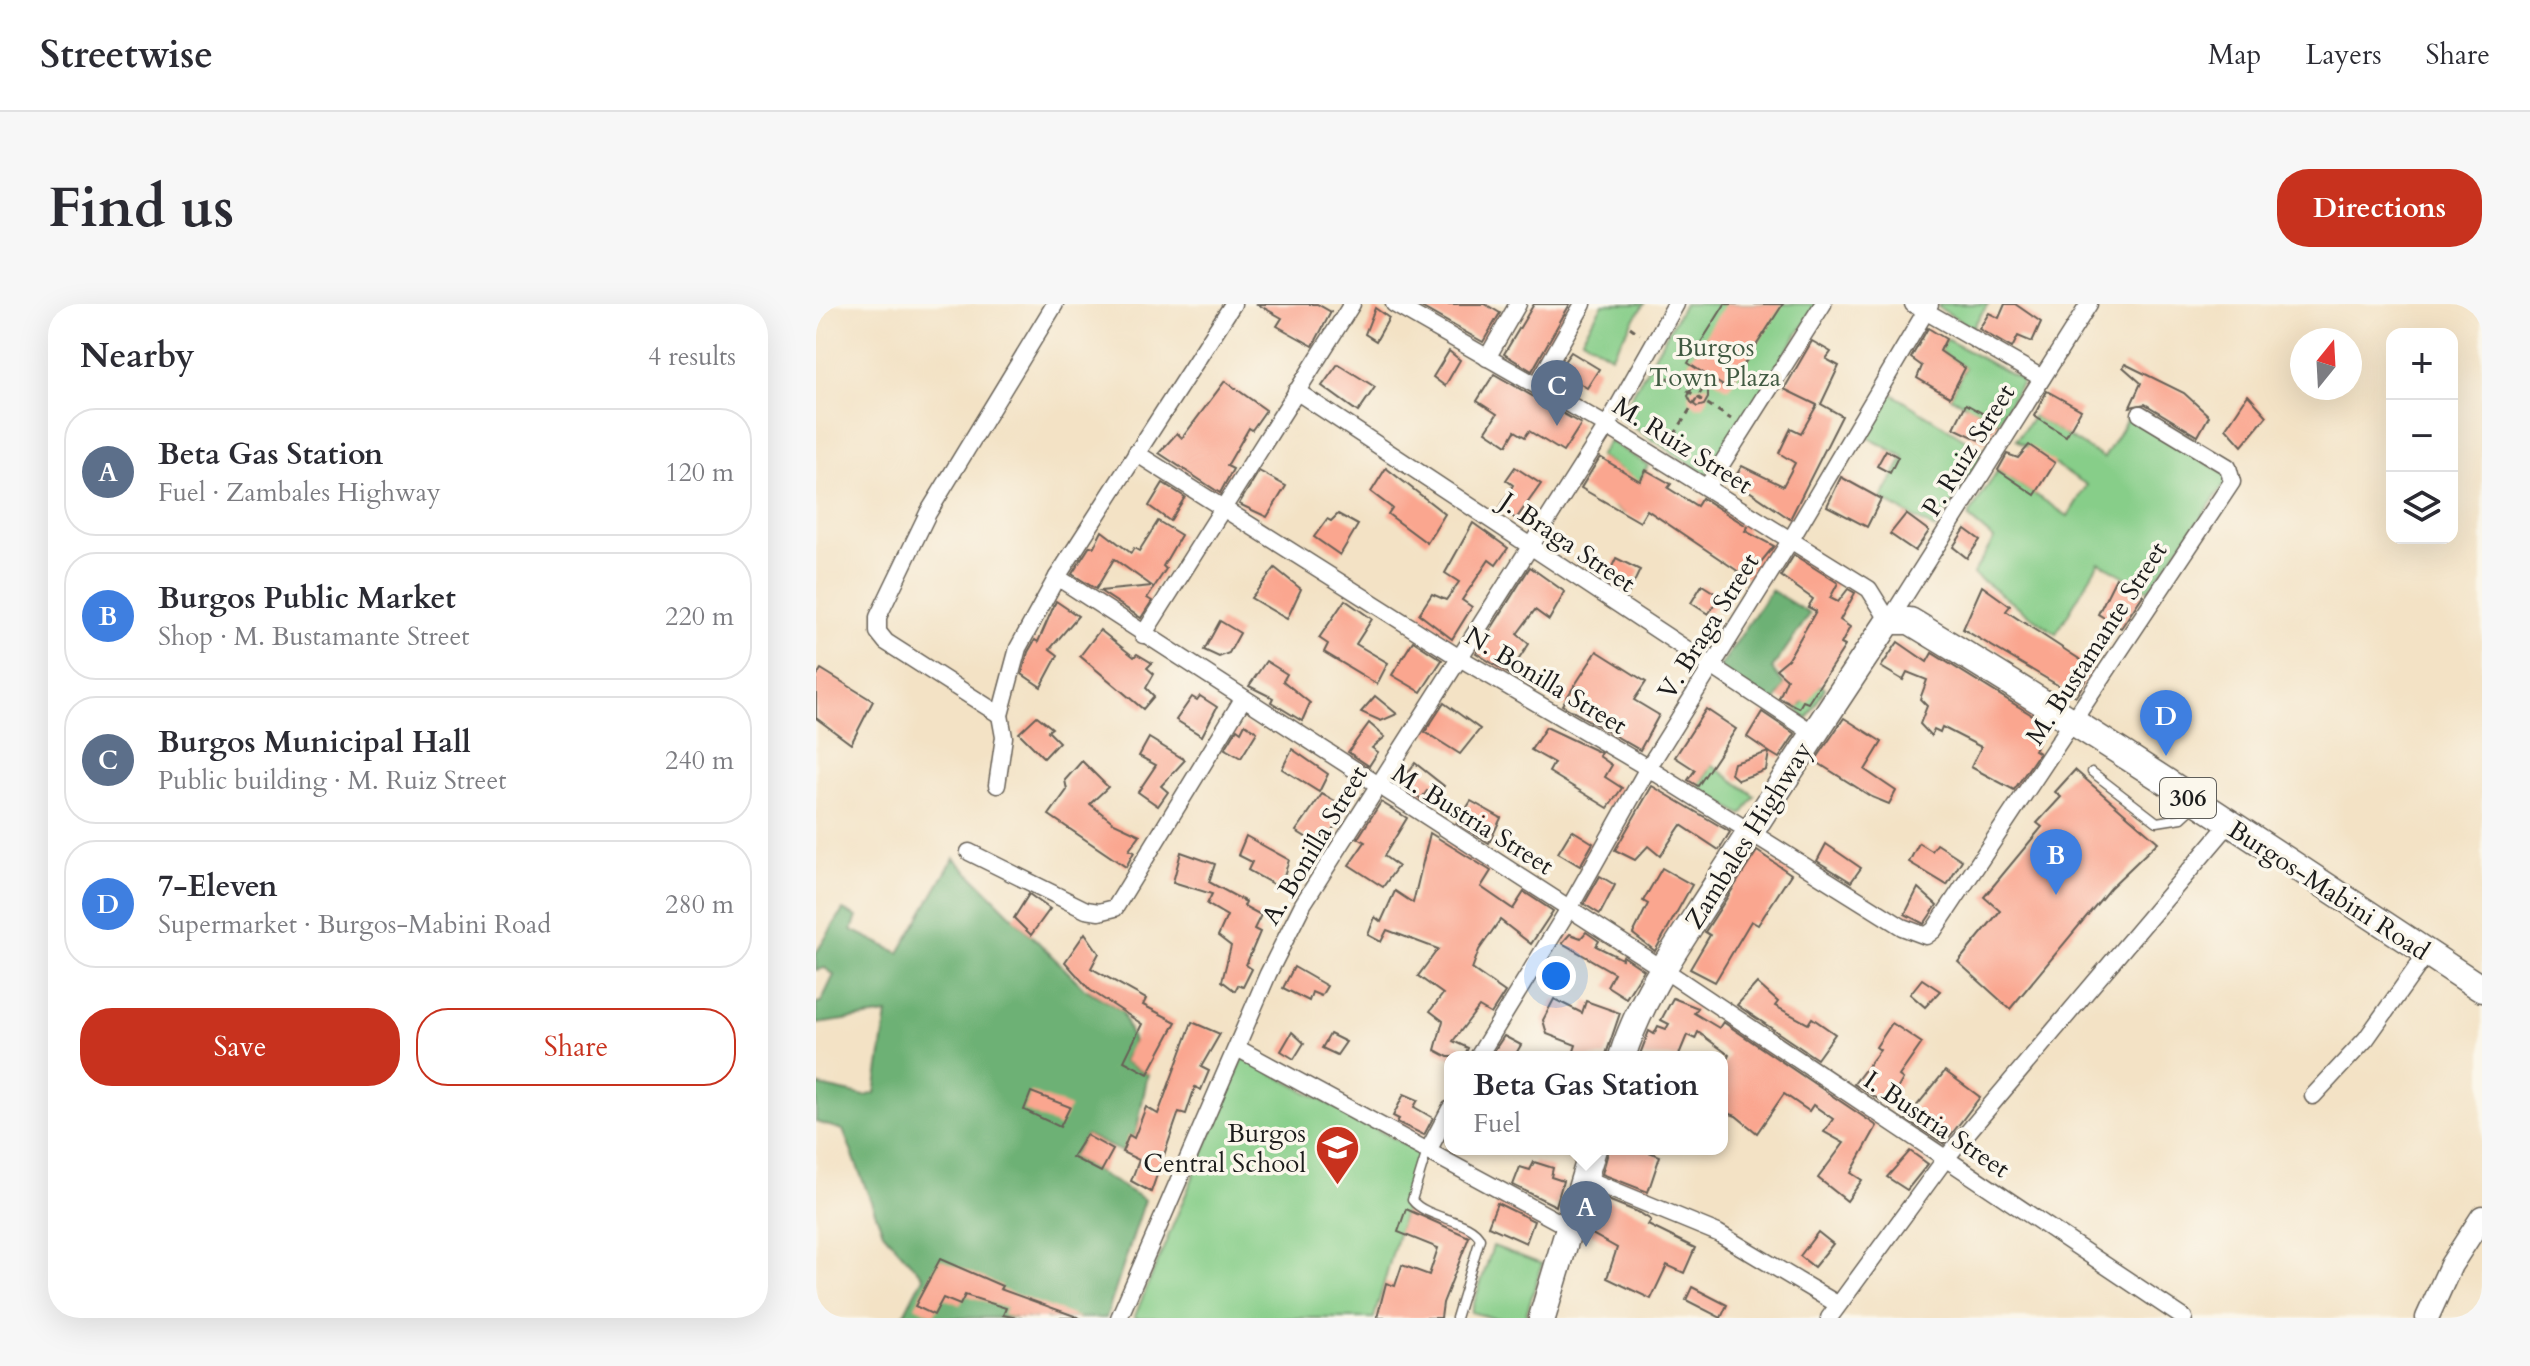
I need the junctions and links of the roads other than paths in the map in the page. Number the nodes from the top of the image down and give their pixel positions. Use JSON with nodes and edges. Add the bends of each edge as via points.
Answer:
{"nodes":[{"id":1,"x":1055,"y":304,"type":"edge"},
{"id":2,"x":1233,"y":304,"type":"edge"},
{"id":3,"x":1352,"y":304,"type":"edge"},
{"id":4,"x":1394,"y":304,"type":"edge"},
{"id":5,"x":1518,"y":304,"type":"edge"},
{"id":6,"x":1583,"y":304,"type":"edge"},
{"id":7,"x":1676,"y":304,"type":"edge"},
{"id":8,"x":1823,"y":304,"type":"edge"},
{"id":9,"x":2089,"y":304,"type":"edge"},
{"id":10,"x":1923,"y":306,"type":"edge"},
{"id":11,"x":1487,"y":358,"type":"junction"},
{"id":12,"x":2042,"y":378,"type":"junction"},
{"id":13,"x":1537,"y":385,"type":"junction"},
{"id":14,"x":1296,"y":391,"type":"junction"},
{"id":15,"x":2140,"y":414,"type":"dead end"},
{"id":16,"x":1607,"y":426,"type":"junction"},
{"id":17,"x":1136,"y":453,"type":"junction"},
{"id":18,"x":1707,"y":487,"type":"junction"},
{"id":19,"x":1222,"y":508,"type":"junction"},
{"id":20,"x":1790,"y":541,"type":"junction"},
{"id":21,"x":1531,"y":546,"type":"junction"},
{"id":22,"x":1057,"y":577,"type":"junction"},
{"id":23,"x":1889,"y":621,"type":"junction"},
{"id":24,"x":1143,"y":635,"type":"junction"},
{"id":25,"x":1458,"y":657,"type":"junction"},
{"id":26,"x":1710,"y":665,"type":"junction"},
{"id":27,"x":1243,"y":699,"type":"junction"},
{"id":28,"x":1000,"y":715,"type":"junction"},
{"id":29,"x":2075,"y":721,"type":"junction"},
{"id":30,"x":1813,"y":733,"type":"junction"},
{"id":31,"x":1648,"y":768,"type":"junction"},
{"id":32,"x":2092,"y":772,"type":"dead end"},
{"id":33,"x":997,"y":785,"type":"dead end"},
{"id":34,"x":1376,"y":785,"type":"junction"},
{"id":35,"x":2196,"y":804,"type":"junction"},
{"id":36,"x":2228,"y":825,"type":"junction"},
{"id":37,"x":1750,"y":833,"type":"junction"},
{"id":38,"x":969,"y":852,"type":"dead end"},
{"id":39,"x":1570,"y":907,"type":"junction"},
{"id":40,"x":1934,"y":930,"type":"joint"},
{"id":41,"x":2427,"y":953,"type":"junction"},
{"id":42,"x":1663,"y":969,"type":"junction"},
{"id":43,"x":2482,"y":989,"type":"edge"},
{"id":44,"x":1237,"y":1048,"type":"junction"},
{"id":45,"x":1482,"y":1051,"type":"edge"},
{"id":46,"x":1624,"y":1051,"type":"edge"},
{"id":47,"x":2313,"y":1096,"type":"dead end"},
{"id":48,"x":1444,"y":1120,"type":"edge"},
{"id":49,"x":1428,"y":1151,"type":"junction"},
{"id":50,"x":1591,"y":1155,"type":"edge"},
{"id":51,"x":1946,"y":1158,"type":"junction"},
{"id":52,"x":1584,"y":1178,"type":"junction"},
{"id":53,"x":2482,"y":1217,"type":"edge"},
{"id":54,"x":1570,"y":1228,"type":"junction"},
{"id":55,"x":1833,"y":1311,"type":"edge"},
{"id":56,"x":1119,"y":1318,"type":"edge"},
{"id":57,"x":1456,"y":1318,"type":"edge"},
{"id":58,"x":1542,"y":1318,"type":"edge"},
{"id":59,"x":2184,"y":1318,"type":"edge"},
{"id":60,"x":2427,"y":1318,"type":"edge"}],
"edges":[{"from":1,"to":28,"type":"street","via":[[928,513],[878,617],[878,632],[886,642]]},
{"from":2,"to":17,"type":"street"},
{"from":3,"to":14,"type":"street"},
{"from":4,"to":11,"type":"street","name":"M. Ruiz Street"},
{"from":5,"to":11,"type":"street"},
{"from":6,"to":13,"type":"street"},
{"from":7,"to":16,"type":"street","name":"A. Bonilla Street"},
{"from":8,"to":18,"type":"street"},
{"from":9,"to":12,"type":"street","name":"P. Ruiz Street"},
{"from":10,"to":12,"type":"street"},
{"from":10,"to":20,"type":"street","name":"V. Braga Street"},
{"from":11,"to":13,"type":"street","name":"M. Ruiz Street"},
{"from":12,"to":23,"type":"street","name":"P. Ruiz Street"},
{"from":13,"to":16,"type":"street","name":"M. Ruiz Street"},
{"from":14,"to":19,"type":"street"},
{"from":14,"to":21,"type":"street","name":"J. Braga Street"},
{"from":15,"to":29,"type":"street","name":"M. Bustamante Street","via":[[2228,467],[2232,482]]},
{"from":16,"to":18,"type":"street","name":"M. Ruiz Street"},
{"from":16,"to":21,"type":"street","name":"A. Bonilla Street"},
{"from":17,"to":19,"type":"street","name":"N. Bonilla Street"},
{"from":17,"to":22,"type":"street"},
{"from":18,"to":20,"type":"street","name":"M. Ruiz Street"},
{"from":19,"to":24,"type":"street"},
{"from":19,"to":25,"type":"street","name":"N. Bonilla Street"},
{"from":20,"to":23,"type":"street","name":"M. Ruiz Street","via":[[1869,589]]},
{"from":20,"to":26,"type":"street","name":"V. Braga Street"},
{"from":21,"to":25,"type":"street","name":"A. Bonilla Street"},
{"from":21,"to":26,"type":"street","name":"J. Braga Street"},
{"from":22,"to":24,"type":"street","name":"M. Bustria Street"},
{"from":22,"to":28,"type":"street","via":[[1018,648]]},
{"from":23,"to":29,"type":"main road","name":"Burgos-Mabini Road","number":"306","via":[[1910,621]]},
{"from":23,"to":30,"type":"main road","name":"Zambales Highway"},
{"from":24,"to":27,"type":"street","name":"M. Bustria Street"},
{"from":25,"to":31,"type":"street","name":"N. Bonilla Street"},
{"from":25,"to":34,"type":"street","name":"A. Bonilla Street"},
{"from":26,"to":30,"type":"street","name":"J. Braga Street"},
{"from":26,"to":31,"type":"street","name":"V. Braga Street"},
{"from":27,"to":34,"type":"street","name":"M. Bustria Street"},
{"from":27,"to":38,"type":"street","via":[[1115,908],[1086,910]]},
{"from":28,"to":33,"type":"street","via":[[1004,737]]},
{"from":29,"to":35,"type":"main road","name":"Burgos-Mabini Road","number":"306"},
{"from":29,"to":40,"type":"street","name":"M. Bustamante Street"},
{"from":30,"to":37,"type":"main road","name":"Zambales Highway"},
{"from":31,"to":37,"type":"street","name":"N. Bonilla Street"},
{"from":31,"to":39,"type":"street","name":"V. Braga Street"},
{"from":32,"to":35,"type":"lane","via":[[2157,822],[2182,818]]},
{"from":34,"to":39,"type":"street","name":"M. Bustria Street"},
{"from":34,"to":44,"type":"street","name":"A. Bonilla Street","via":[[1303,904]]},
{"from":35,"to":36,"type":"main road","name":"Burgos-Mabini Road","number":"306"},
{"from":36,"to":41,"type":"main road","name":"Burgos-Mabini Road","number":"306"},
{"from":36,"to":51,"type":"street"},
{"from":37,"to":40,"type":"street","name":"N. Bonilla Street","via":[[1913,933],[1926,936]]},
{"from":37,"to":42,"type":"main road","name":"Zambales Highway"},
{"from":39,"to":42,"type":"street","name":"M. Bustria Street"},
{"from":39,"to":45,"type":"street","name":"V. Braga Street"},
{"from":41,"to":43,"type":"main road","name":"Burgos-Mabini Road","number":"306"},
{"from":41,"to":47,"type":"street","via":[[2366,1039]]},
{"from":42,"to":46,"type":"main road","name":"Zambales Highway"},
{"from":42,"to":51,"type":"street","name":"I. Bustria Street"},
{"from":44,"to":49,"type":"street"},
{"from":44,"to":56,"type":"street","name":"A. Bonilla Street"},
{"from":48,"to":49,"type":"street"},
{"from":49,"to":54,"type":"street"},
{"from":49,"to":57,"type":"lane","via":[[1412,1200],[1423,1210],[1475,1231],[1480,1239]]},
{"from":50,"to":52,"type":"main road"},
{"from":51,"to":55,"type":"street"},
{"from":51,"to":59,"type":"street","name":"I. Bustria Street"},
{"from":52,"to":54,"type":"main road"},
{"from":52,"to":55,"type":"street","via":[[1718,1233]]},
{"from":53,"to":60,"type":"street","via":[[2451,1265]]},
{"from":54,"to":58,"type":"main road"}]}
